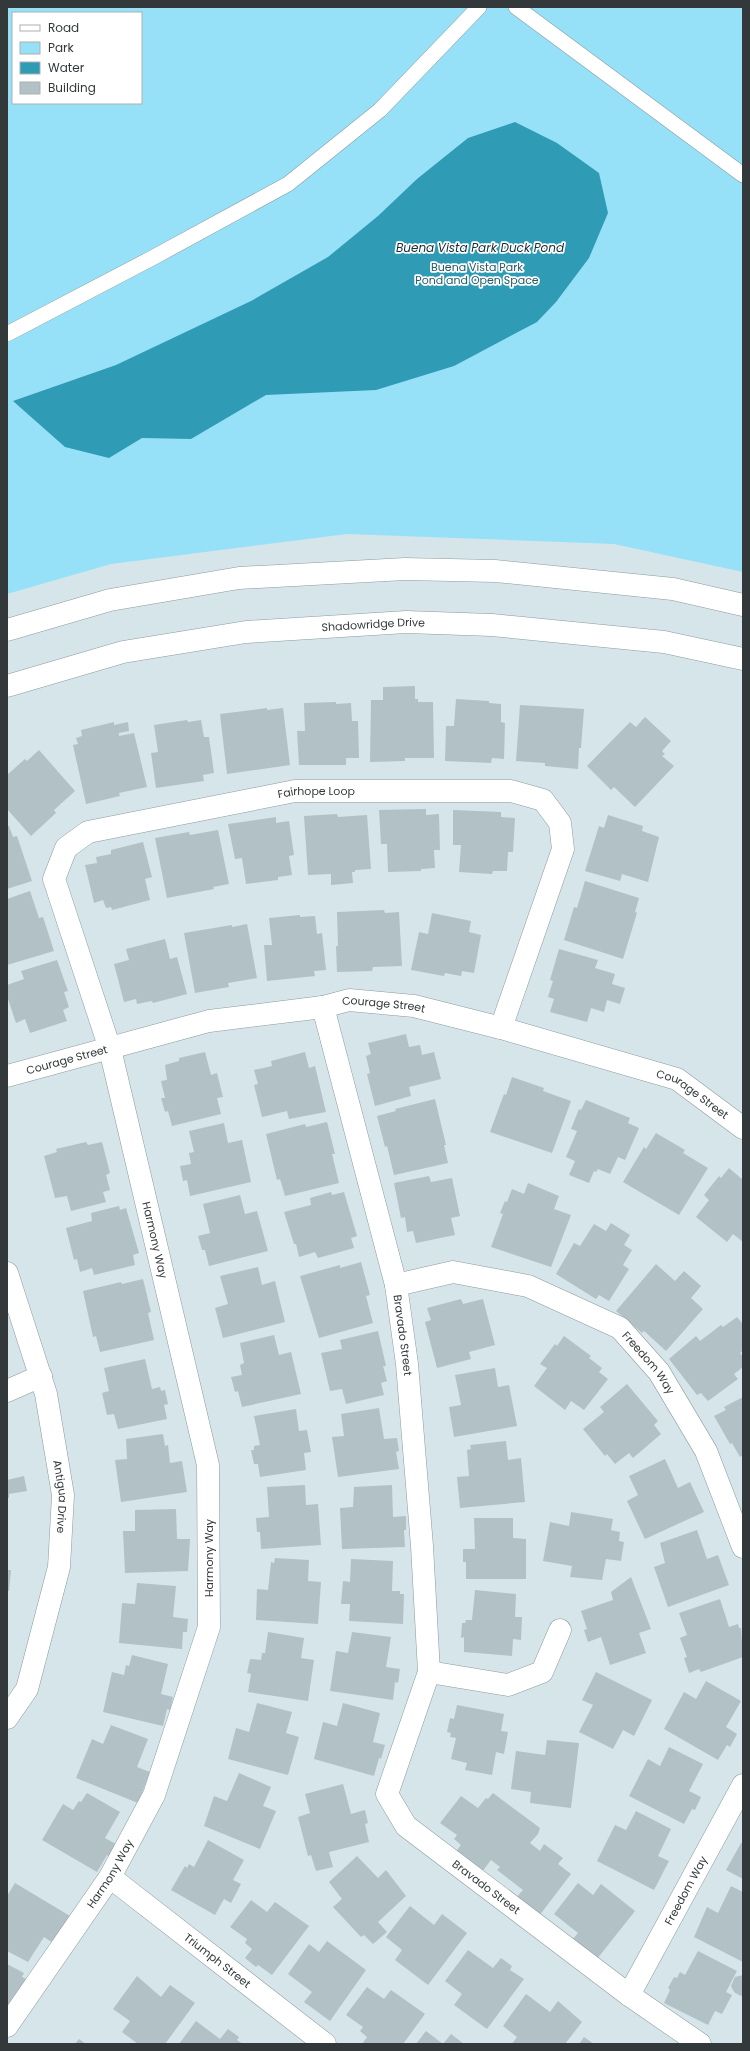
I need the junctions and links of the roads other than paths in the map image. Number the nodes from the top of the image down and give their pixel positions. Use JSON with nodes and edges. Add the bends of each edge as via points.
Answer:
{"nodes":[{"id":1,"x":479,"y":7,"type":"edge"},
{"id":2,"x":516,"y":7,"type":"edge"},
{"id":3,"x":743,"y":175,"type":"edge"},
{"id":4,"x":7,"y":334,"type":"edge"},
{"id":5,"x":743,"y":605,"type":"edge"},
{"id":6,"x":7,"y":630,"type":"edge"},
{"id":7,"x":743,"y":659,"type":"edge"},
{"id":8,"x":7,"y":686,"type":"edge"},
{"id":9,"x":323,"y":1007,"type":"junction"},
{"id":10,"x":501,"y":1028,"type":"junction"},
{"id":11,"x":110,"y":1049,"type":"junction"},
{"id":12,"x":7,"y":1076,"type":"edge"},
{"id":13,"x":743,"y":1128,"type":"edge"},
{"id":14,"x":7,"y":1273,"type":"edge"},
{"id":15,"x":396,"y":1285,"type":"junction"},
{"id":16,"x":41,"y":1376,"type":"junction"},
{"id":17,"x":7,"y":1391,"type":"edge"},
{"id":18,"x":743,"y":1547,"type":"edge"},
{"id":19,"x":560,"y":1630,"type":"dead end"},
{"id":20,"x":429,"y":1672,"type":"junction"},
{"id":21,"x":7,"y":1718,"type":"edge"},
{"id":22,"x":743,"y":1785,"type":"edge"},
{"id":23,"x":110,"y":1877,"type":"junction"},
{"id":24,"x":629,"y":1995,"type":"junction"},
{"id":25,"x":7,"y":2026,"type":"edge"},
{"id":26,"x":325,"y":2044,"type":"edge"},
{"id":27,"x":700,"y":2044,"type":"edge"}],
"edges":[{"from":1,"to":4,"type":"lane","via":[[380,110],[288,184]]},
{"from":2,"to":3,"type":"lane"},
{"from":5,"to":6,"type":"street","via":[[673,589],[495,571],[405,569],[239,578],[110,600]]},
{"from":7,"to":8,"type":"street","name":"Shadowridge Drive","via":[[664,642],[492,625],[406,622],[238,633],[123,652]]},
{"from":9,"to":10,"type":"street","name":"Courage Street","via":[[349,1000],[414,1006]]},
{"from":9,"to":11,"type":"street","name":"Courage Street","via":[[209,1020]]},
{"from":9,"to":15,"type":"street","name":"Bravado Street"},
{"from":10,"to":11,"type":"street","name":"Fairhope Loop","via":[[564,850],[560,823],[543,800],[511,791],[295,791],[88,832],[66,848],[54,879]]},
{"from":10,"to":13,"type":"street","name":"Courage Street","via":[[677,1079]]},
{"from":11,"to":12,"type":"street","name":"Courage Street"},
{"from":11,"to":23,"type":"street","name":"Harmony Way","via":[[208,1465],[209,1627],[154,1795]]},
{"from":14,"to":16,"type":"street","name":"Antigua Drive"},
{"from":15,"to":18,"type":"street","name":"Freedom Way","via":[[453,1272],[528,1286],[620,1328],[659,1372],[706,1451]]},
{"from":15,"to":20,"type":"street","name":"Bravado Street","via":[[408,1380],[422,1546]]},
{"from":16,"to":17,"type":"street"},
{"from":16,"to":21,"type":"street","name":"Antigua Drive","via":[[63,1495],[59,1567],[27,1689]]},
{"from":19,"to":20,"type":"street","via":[[542,1672],[508,1685]]},
{"from":20,"to":24,"type":"street","name":"Bravado Street","via":[[387,1794],[406,1826]]},
{"from":22,"to":24,"type":"street","name":"Freedom Way"},
{"from":23,"to":25,"type":"street","name":"Harmony Way"},
{"from":23,"to":26,"type":"street","name":"Triumph Street"},
{"from":24,"to":27,"type":"street","name":"Bravado Street"}]}
